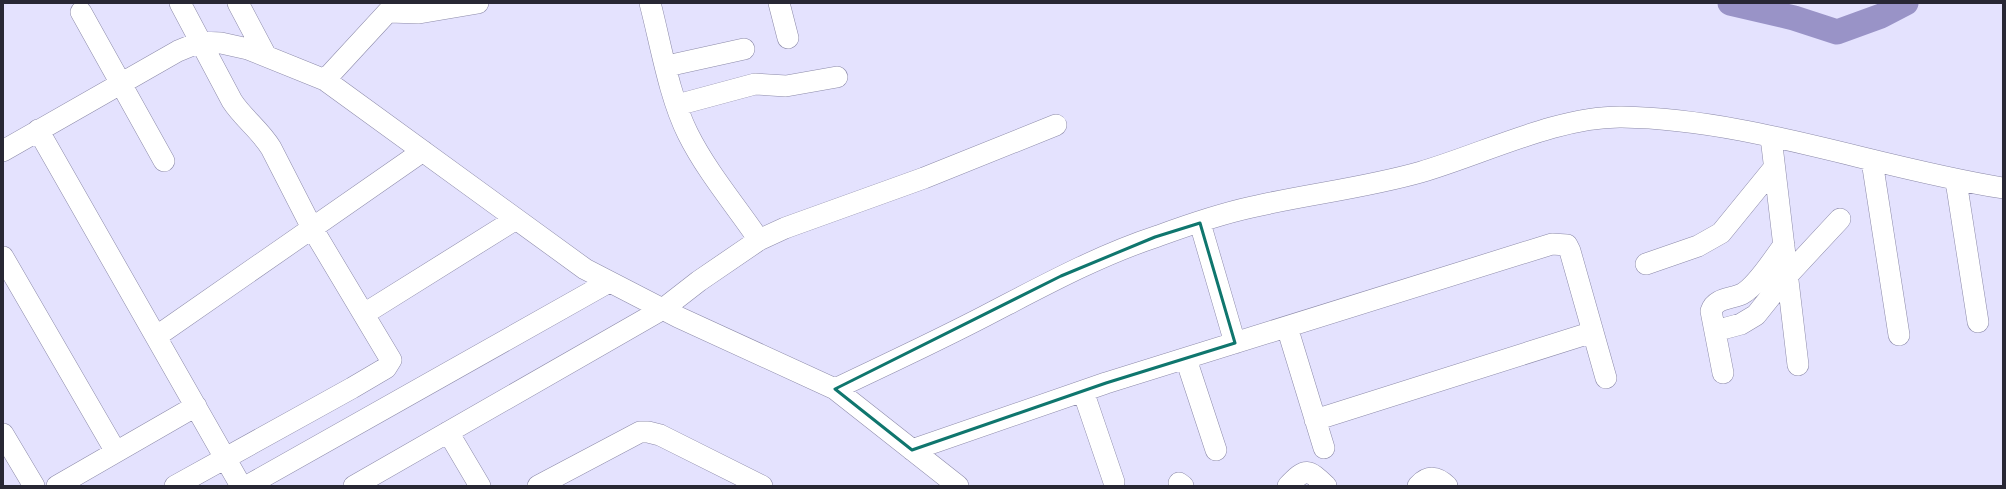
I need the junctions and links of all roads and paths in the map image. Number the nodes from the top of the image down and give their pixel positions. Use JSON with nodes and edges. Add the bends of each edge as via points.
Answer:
{"nodes":[{"id":1,"x":180,"y":3,"type":"edge"},
{"id":2,"x":238,"y":3,"type":"edge"},
{"id":3,"x":478,"y":3,"type":"edge"},
{"id":4,"x":650,"y":3,"type":"edge"},
{"id":5,"x":779,"y":3,"type":"edge"},
{"id":6,"x":392,"y":7,"type":"edge"},
{"id":7,"x":81,"y":12,"type":"dead end"},
{"id":8,"x":788,"y":38,"type":"dead end"},
{"id":9,"x":200,"y":42,"type":"junction"},
{"id":10,"x":744,"y":48,"type":"dead end"},
{"id":11,"x":266,"y":56,"type":"junction"},
{"id":12,"x":667,"y":66,"type":"junction"},
{"id":13,"x":837,"y":77,"type":"dead end"},
{"id":14,"x":325,"y":80,"type":"junction"},
{"id":15,"x":121,"y":83,"type":"junction"},
{"id":16,"x":677,"y":105,"type":"junction"},
{"id":17,"x":1056,"y":125,"type":"dead end"},
{"id":18,"x":38,"y":130,"type":"junction"},
{"id":19,"x":1771,"y":137,"type":"junction"},
{"id":20,"x":3,"y":151,"type":"edge"},
{"id":21,"x":423,"y":151,"type":"junction"},
{"id":22,"x":164,"y":161,"type":"dead end"},
{"id":23,"x":1872,"y":161,"type":"junction"},
{"id":24,"x":1774,"y":168,"type":"junction"},
{"id":25,"x":1956,"y":181,"type":"junction"},
{"id":26,"x":2003,"y":188,"type":"edge"},
{"id":27,"x":516,"y":219,"type":"junction"},
{"id":28,"x":1840,"y":219,"type":"dead end"},
{"id":29,"x":1200,"y":223,"type":"junction"},
{"id":30,"x":312,"y":228,"type":"junction"},
{"id":31,"x":760,"y":240,"type":"junction"},
{"id":32,"x":1784,"y":245,"type":"junction"},
{"id":33,"x":3,"y":257,"type":"edge"},
{"id":34,"x":1646,"y":264,"type":"dead end"},
{"id":35,"x":1787,"y":276,"type":"junction"},
{"id":36,"x":609,"y":282,"type":"junction"},
{"id":37,"x":663,"y":309,"type":"junction"},
{"id":38,"x":364,"y":314,"type":"junction"},
{"id":39,"x":1978,"y":322,"type":"dead end"},
{"id":40,"x":1287,"y":328,"type":"junction"},
{"id":41,"x":1715,"y":331,"type":"junction"},
{"id":42,"x":1593,"y":332,"type":"junction"},
{"id":43,"x":1899,"y":335,"type":"dead end"},
{"id":44,"x":157,"y":336,"type":"junction"},
{"id":45,"x":1235,"y":343,"type":"junction"},
{"id":46,"x":1186,"y":358,"type":"junction"},
{"id":47,"x":1798,"y":365,"type":"dead end"},
{"id":48,"x":1723,"y":373,"type":"dead end"},
{"id":49,"x":1606,"y":378,"type":"dead end"},
{"id":50,"x":835,"y":389,"type":"junction"},
{"id":51,"x":1083,"y":391,"type":"junction"},
{"id":52,"x":196,"y":406,"type":"junction"},
{"id":53,"x":1315,"y":420,"type":"junction"},
{"id":54,"x":448,"y":432,"type":"junction"},
{"id":55,"x":3,"y":434,"type":"edge"},
{"id":56,"x":1324,"y":448,"type":"dead end"},
{"id":57,"x":912,"y":450,"type":"junction"},
{"id":58,"x":1216,"y":450,"type":"dead end"},
{"id":59,"x":116,"y":452,"type":"junction"},
{"id":60,"x":226,"y":459,"type":"junction"},
{"id":61,"x":744,"y":476,"type":"junction"},
{"id":62,"x":1114,"y":482,"type":"dead end"},
{"id":63,"x":34,"y":486,"type":"edge"},
{"id":64,"x":57,"y":486,"type":"edge"},
{"id":65,"x":175,"y":486,"type":"edge"},
{"id":66,"x":241,"y":486,"type":"edge"},
{"id":67,"x":247,"y":486,"type":"edge"},
{"id":68,"x":354,"y":486,"type":"edge"},
{"id":69,"x":480,"y":486,"type":"edge"},
{"id":70,"x":538,"y":486,"type":"edge"},
{"id":71,"x":726,"y":486,"type":"edge"},
{"id":72,"x":762,"y":486,"type":"edge"},
{"id":73,"x":958,"y":486,"type":"edge"},
{"id":74,"x":1288,"y":486,"type":"edge"},
{"id":75,"x":1326,"y":486,"type":"edge"},
{"id":76,"x":1418,"y":486,"type":"edge"},
{"id":77,"x":1447,"y":486,"type":"edge"}],
"edges":[{"from":1,"to":9,"type":"street"},
{"from":2,"to":11,"type":"street"},
{"from":3,"to":6,"type":"street","via":[[419,13]]},
{"from":4,"to":12,"type":"street"},
{"from":5,"to":8,"type":"street"},
{"from":6,"to":14,"type":"street"},
{"from":7,"to":15,"type":"street"},
{"from":9,"to":11,"type":"street","via":[[221,43]]},
{"from":9,"to":15,"type":"street","via":[[178,51]]},
{"from":9,"to":30,"type":"street","via":[[240,114],[263,135],[271,148]]},
{"from":10,"to":12,"type":"street"},
{"from":11,"to":14,"type":"street"},
{"from":12,"to":16,"type":"street"},
{"from":13,"to":16,"type":"street","via":[[786,86],[755,84]]},
{"from":14,"to":21,"type":"street"},
{"from":15,"to":18,"type":"street"},
{"from":15,"to":22,"type":"street"},
{"from":16,"to":31,"type":"street","via":[[688,134],[704,161]]},
{"from":17,"to":31,"type":"street","via":[[924,178],[785,228]]},
{"from":18,"to":20,"type":"street"},
{"from":18,"to":44,"type":"street"},
{"from":19,"to":23,"type":"street"},
{"from":19,"to":24,"type":"street"},
{"from":19,"to":29,"type":"street","via":[[1665,119],[1593,118],[1553,127],[1397,179],[1250,207]]},
{"from":21,"to":27,"type":"street"},
{"from":21,"to":30,"type":"street"},
{"from":23,"to":25,"type":"street"},
{"from":23,"to":43,"type":"street"},
{"from":24,"to":32,"type":"street"},
{"from":24,"to":34,"type":"street","via":[[1721,233],[1698,246]]},
{"from":25,"to":26,"type":"street"},
{"from":25,"to":39,"type":"street"},
{"from":27,"to":36,"type":"street","via":[[584,269]]},
{"from":27,"to":38,"type":"street"},
{"from":28,"to":35,"type":"street"},
{"from":29,"to":45,"type":"street"},
{"from":29,"to":50,"type":"street","via":[[1155,237],[1061,276],[928,345]]},
{"from":30,"to":38,"type":"street"},
{"from":30,"to":44,"type":"street"},
{"from":31,"to":37,"type":"street"},
{"from":32,"to":35,"type":"street"},
{"from":32,"to":41,"type":"street","via":[[1750,288],[1712,307]]},
{"from":33,"to":59,"type":"street"},
{"from":35,"to":41,"type":"street","via":[[1750,320]]},
{"from":35,"to":47,"type":"street"},
{"from":36,"to":37,"type":"street"},
{"from":36,"to":67,"type":"street"},
{"from":37,"to":50,"type":"street"},
{"from":37,"to":54,"type":"street"},
{"from":38,"to":60,"type":"street","via":[[390,355],[391,360],[386,368]]},
{"from":40,"to":42,"type":"street","via":[[1560,243],[1567,245],[1570,251]]},
{"from":40,"to":45,"type":"street"},
{"from":40,"to":53,"type":"street"},
{"from":41,"to":48,"type":"street"},
{"from":42,"to":49,"type":"street"},
{"from":42,"to":53,"type":"street"},
{"from":44,"to":52,"type":"street"},
{"from":45,"to":46,"type":"street"},
{"from":46,"to":51,"type":"street"},
{"from":46,"to":58,"type":"street"},
{"from":50,"to":57,"type":"street"},
{"from":51,"to":57,"type":"street"},
{"from":51,"to":62,"type":"street"},
{"from":52,"to":59,"type":"street"},
{"from":52,"to":60,"type":"street"},
{"from":53,"to":56,"type":"street"},
{"from":54,"to":68,"type":"street"},
{"from":54,"to":69,"type":"street"},
{"from":55,"to":63,"type":"street"},
{"from":57,"to":73,"type":"street"},
{"from":59,"to":64,"type":"street"},
{"from":60,"to":65,"type":"street"},
{"from":60,"to":66,"type":"street"},
{"from":61,"to":70,"type":"street","via":[[660,435],[640,432]]},
{"from":61,"to":71,"type":"street"},
{"from":61,"to":72,"type":"street"},
{"from":74,"to":75,"type":"street","via":[[1305,472],[1312,473]]},
{"from":76,"to":77,"type":"street","via":[[1427,478],[1434,477]]}]}
